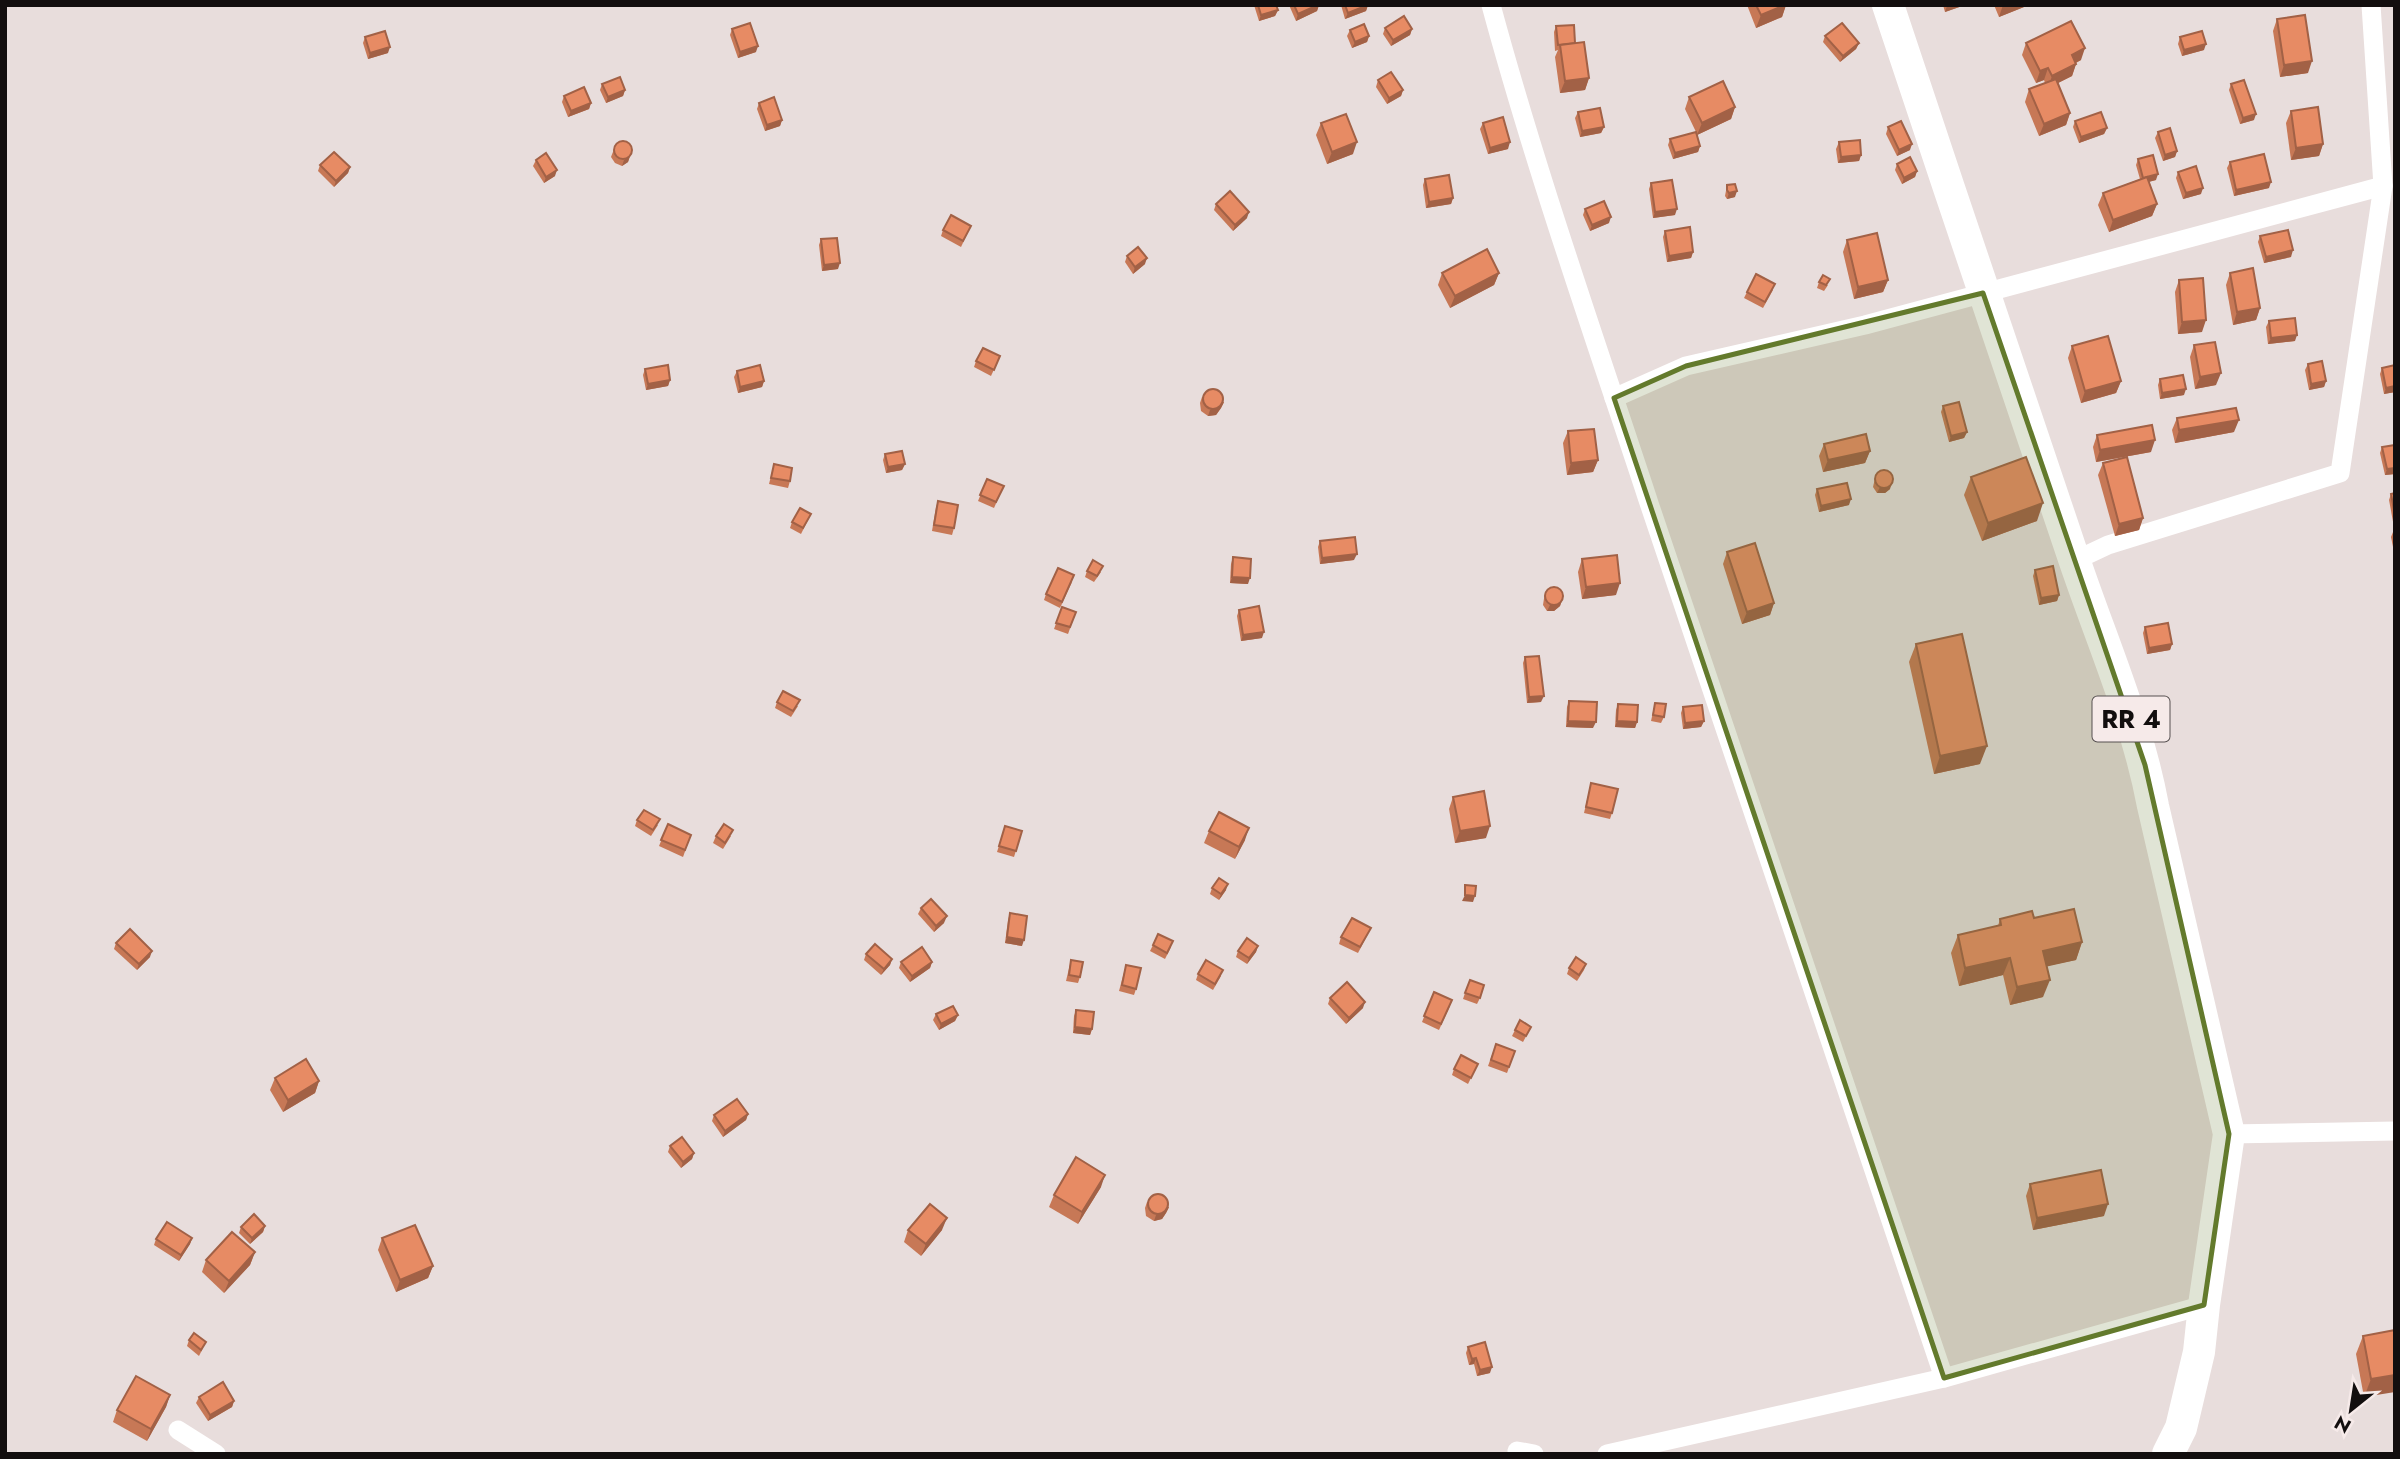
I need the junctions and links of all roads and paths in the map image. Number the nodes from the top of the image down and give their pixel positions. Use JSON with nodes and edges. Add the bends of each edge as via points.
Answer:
{"nodes":[{"id":1,"x":1491,"y":5,"type":"edge"},
{"id":2,"x":1888,"y":5,"type":"edge"},
{"id":3,"x":2371,"y":5,"type":"edge"},
{"id":4,"x":2382,"y":186,"type":"junction"},
{"id":5,"x":2395,"y":213,"type":"edge"},
{"id":6,"x":2377,"y":224,"type":"junction"},
{"id":7,"x":1983,"y":293,"type":"junction"},
{"id":8,"x":1614,"y":398,"type":"junction"},
{"id":9,"x":2074,"y":561,"type":"junction"},
{"id":10,"x":2395,"y":1131,"type":"edge"},
{"id":11,"x":2230,"y":1134,"type":"junction"},
{"id":12,"x":2204,"y":1305,"type":"junction"},
{"id":13,"x":1944,"y":1378,"type":"junction"},
{"id":14,"x":178,"y":1430,"type":"dead end"},
{"id":15,"x":216,"y":1454,"type":"edge"},
{"id":16,"x":1607,"y":1454,"type":"edge"},
{"id":17,"x":2168,"y":1454,"type":"edge"}],
"edges":[{"from":1,"to":8,"type":"street","via":[[1517,102]]},
{"from":2,"to":7,"type":"main road","number":"RR 4"},
{"from":3,"to":4,"type":"street"},
{"from":4,"to":6,"type":"street"},
{"from":4,"to":7,"type":"street"},
{"from":5,"to":6,"type":"street"},
{"from":6,"to":9,"type":"street","via":[[2340,474],[2108,545]]},
{"from":7,"to":8,"type":"street","via":[[1686,366]]},
{"from":7,"to":9,"type":"main road","number":"RR 4"},
{"from":8,"to":13,"type":"street"},
{"from":9,"to":11,"type":"main road","number":"RR 4","via":[[2145,765]]},
{"from":10,"to":11,"type":"street"},
{"from":11,"to":12,"type":"main road","number":"RR 4"},
{"from":12,"to":13,"type":"street"},
{"from":12,"to":17,"type":"main road","number":"RR 4","via":[[2199,1352],[2181,1428]]},
{"from":13,"to":16,"type":"street"},
{"from":14,"to":15,"type":"street"}]}
